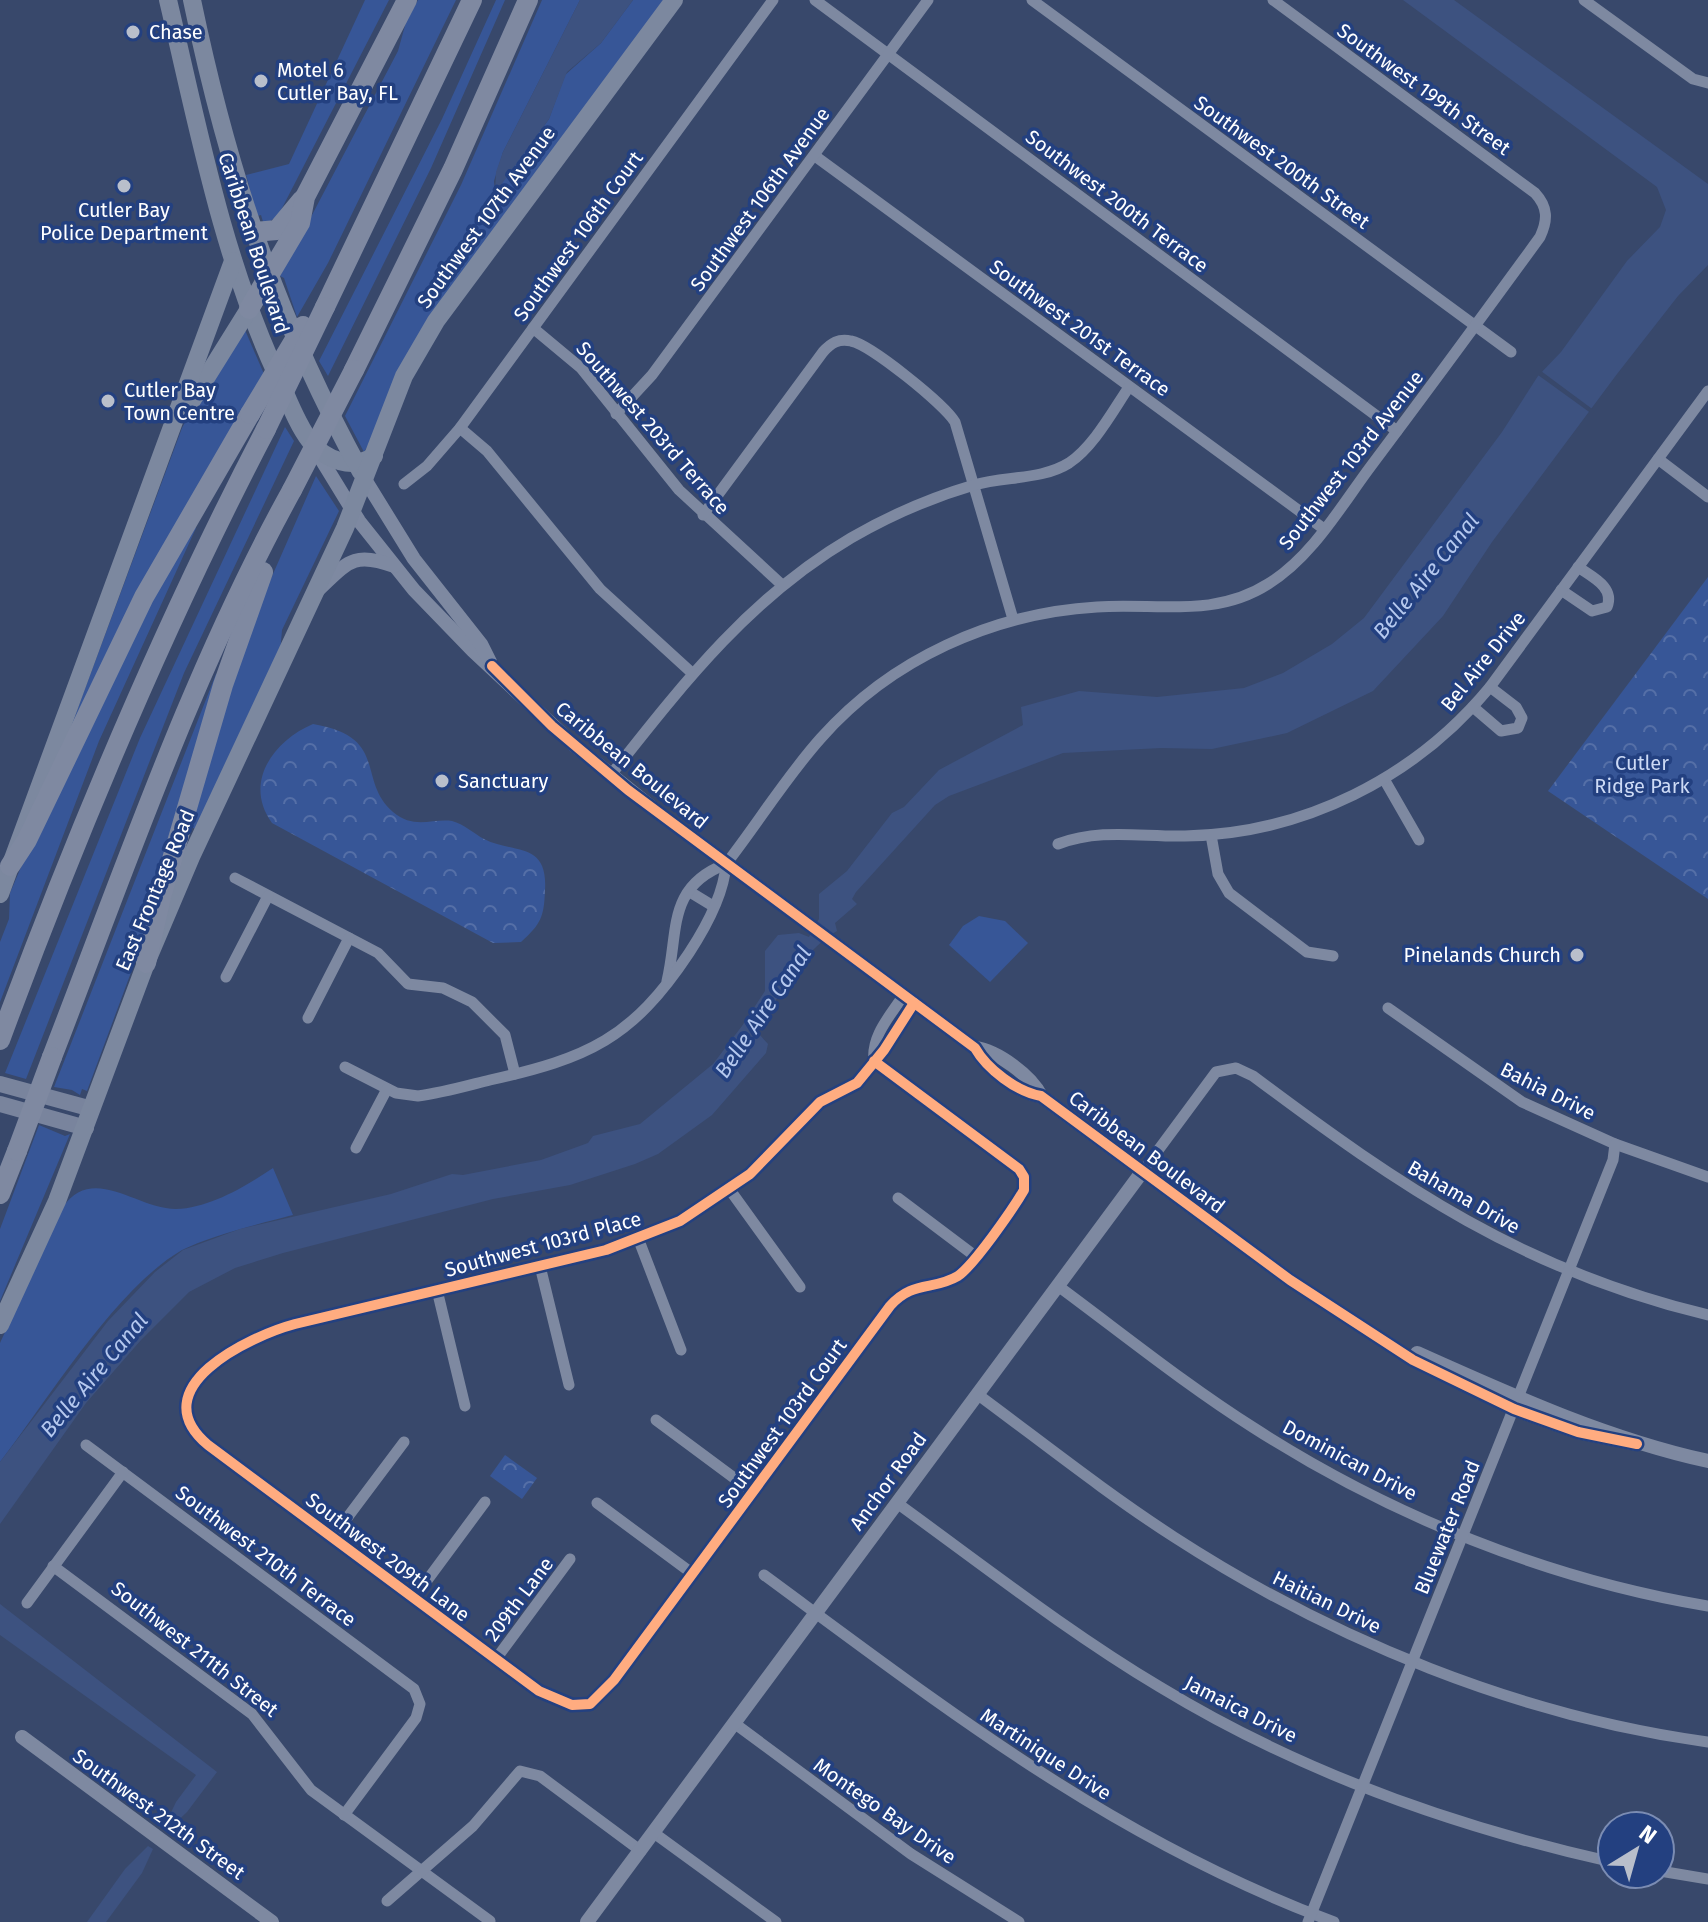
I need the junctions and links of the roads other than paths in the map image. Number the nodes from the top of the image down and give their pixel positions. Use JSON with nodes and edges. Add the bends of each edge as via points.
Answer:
{"nodes":[{"id":1,"x":168,"y":0,"type":"edge"},
{"id":2,"x":192,"y":0,"type":"edge"},
{"id":3,"x":407,"y":0,"type":"edge"},
{"id":4,"x":472,"y":0,"type":"edge"},
{"id":5,"x":528,"y":0,"type":"edge"},
{"id":6,"x":674,"y":0,"type":"edge"},
{"id":7,"x":773,"y":0,"type":"edge"},
{"id":8,"x":815,"y":0,"type":"edge"},
{"id":9,"x":928,"y":0,"type":"edge"},
{"id":10,"x":1032,"y":0,"type":"edge"},
{"id":11,"x":1273,"y":0,"type":"edge"},
{"id":12,"x":1584,"y":0,"type":"edge"},
{"id":13,"x":889,"y":55,"type":"junction"},
{"id":14,"x":204,"y":57,"type":"junction"},
{"id":15,"x":184,"y":66,"type":"junction"},
{"id":16,"x":1708,"y":83,"type":"edge"},
{"id":17,"x":815,"y":156,"type":"junction"},
{"id":18,"x":305,"y":197,"type":"junction"},
{"id":19,"x":1546,"y":214,"type":"joint"},
{"id":20,"x":253,"y":232,"type":"junction"},
{"id":21,"x":233,"y":261,"type":"junction"},
{"id":22,"x":269,"y":278,"type":"junction"},
{"id":23,"x":323,"y":303,"type":"junction"},
{"id":24,"x":249,"y":309,"type":"junction"},
{"id":25,"x":1475,"y":326,"type":"junction"},
{"id":26,"x":533,"y":328,"type":"junction"},
{"id":27,"x":296,"y":347,"type":"junction"},
{"id":28,"x":1511,"y":352,"type":"dead end"},
{"id":29,"x":1129,"y":387,"type":"junction"},
{"id":30,"x":1708,"y":391,"type":"edge"},
{"id":31,"x":616,"y":414,"type":"junction"},
{"id":32,"x":460,"y":428,"type":"junction"},
{"id":33,"x":172,"y":431,"type":"junction"},
{"id":34,"x":1397,"y":431,"type":"junction"},
{"id":35,"x":310,"y":442,"type":"junction"},
{"id":36,"x":1658,"y":459,"type":"junction"},
{"id":37,"x":360,"y":471,"type":"junction"},
{"id":38,"x":404,"y":484,"type":"dead end"},
{"id":39,"x":976,"y":484,"type":"junction"},
{"id":40,"x":292,"y":490,"type":"junction"},
{"id":41,"x":1708,"y":497,"type":"edge"},
{"id":42,"x":352,"y":510,"type":"junction"},
{"id":43,"x":703,"y":515,"type":"junction"},
{"id":44,"x":1324,"y":529,"type":"junction"},
{"id":45,"x":394,"y":566,"type":"junction"},
{"id":46,"x":1578,"y":567,"type":"junction"},
{"id":47,"x":781,"y":584,"type":"junction"},
{"id":48,"x":1561,"y":590,"type":"junction"},
{"id":49,"x":313,"y":595,"type":"junction"},
{"id":50,"x":1013,"y":619,"type":"junction"},
{"id":51,"x":492,"y":666,"type":"junction"},
{"id":52,"x":692,"y":673,"type":"junction"},
{"id":53,"x":1490,"y":687,"type":"junction"},
{"id":54,"x":1473,"y":707,"type":"junction"},
{"id":55,"x":610,"y":776,"type":"junction"},
{"id":56,"x":1384,"y":779,"type":"junction"},
{"id":57,"x":1211,"y":835,"type":"junction"},
{"id":58,"x":1419,"y":840,"type":"dead end"},
{"id":59,"x":1058,"y":844,"type":"dead end"},
{"id":60,"x":726,"y":864,"type":"junction"},
{"id":61,"x":10,"y":866,"type":"junction"},
{"id":62,"x":235,"y":878,"type":"dead end"},
{"id":63,"x":690,"y":892,"type":"junction"},
{"id":64,"x":0,"y":894,"type":"edge"},
{"id":65,"x":268,"y":896,"type":"junction"},
{"id":66,"x":713,"y":906,"type":"junction"},
{"id":67,"x":349,"y":938,"type":"junction"},
{"id":68,"x":1333,"y":956,"type":"dead end"},
{"id":69,"x":146,"y":963,"type":"junction"},
{"id":70,"x":226,"y":977,"type":"dead end"},
{"id":71,"x":667,"y":981,"type":"junction"},
{"id":72,"x":908,"y":1000,"type":"junction"},
{"id":73,"x":1388,"y":1008,"type":"dead end"},
{"id":74,"x":308,"y":1018,"type":"dead end"},
{"id":75,"x":0,"y":1040,"type":"edge"},
{"id":76,"x":874,"y":1061,"type":"junction"},
{"id":77,"x":345,"y":1067,"type":"dead end"},
{"id":78,"x":1225,"y":1068,"type":"joint"},
{"id":79,"x":515,"y":1074,"type":"junction"},
{"id":80,"x":0,"y":1084,"type":"edge"},
{"id":81,"x":387,"y":1089,"type":"junction"},
{"id":82,"x":0,"y":1104,"type":"edge"},
{"id":83,"x":92,"y":1109,"type":"junction"},
{"id":84,"x":86,"y":1128,"type":"junction"},
{"id":85,"x":1615,"y":1144,"type":"junction"},
{"id":86,"x":356,"y":1148,"type":"dead end"},
{"id":87,"x":1142,"y":1172,"type":"junction"},
{"id":88,"x":1708,"y":1177,"type":"edge"},
{"id":89,"x":730,"y":1190,"type":"junction"},
{"id":90,"x":0,"y":1194,"type":"edge"},
{"id":91,"x":898,"y":1198,"type":"dead end"},
{"id":92,"x":638,"y":1238,"type":"junction"},
{"id":93,"x":975,"y":1256,"type":"junction"},
{"id":94,"x":540,"y":1266,"type":"junction"},
{"id":95,"x":1570,"y":1271,"type":"junction"},
{"id":96,"x":1058,"y":1286,"type":"junction"},
{"id":97,"x":800,"y":1287,"type":"dead end"},
{"id":98,"x":437,"y":1290,"type":"junction"},
{"id":99,"x":1708,"y":1315,"type":"edge"},
{"id":100,"x":0,"y":1325,"type":"edge"},
{"id":101,"x":681,"y":1350,"type":"dead end"},
{"id":102,"x":569,"y":1385,"type":"dead end"},
{"id":103,"x":977,"y":1394,"type":"junction"},
{"id":104,"x":1516,"y":1404,"type":"junction"},
{"id":105,"x":465,"y":1406,"type":"dead end"},
{"id":106,"x":189,"y":1419,"type":"joint"},
{"id":107,"x":656,"y":1420,"type":"dead end"},
{"id":108,"x":404,"y":1442,"type":"dead end"},
{"id":109,"x":86,"y":1445,"type":"dead end"},
{"id":110,"x":1708,"y":1461,"type":"edge"},
{"id":111,"x":123,"y":1472,"type":"junction"},
{"id":112,"x":753,"y":1492,"type":"junction"},
{"id":113,"x":485,"y":1502,"type":"dead end"},
{"id":114,"x":597,"y":1503,"type":"dead end"},
{"id":115,"x":897,"y":1503,"type":"junction"},
{"id":116,"x":1463,"y":1536,"type":"junction"},
{"id":117,"x":332,"y":1538,"type":"junction"},
{"id":118,"x":570,"y":1559,"type":"dead end"},
{"id":119,"x":53,"y":1566,"type":"junction"},
{"id":120,"x":693,"y":1574,"type":"junction"},
{"id":121,"x":764,"y":1575,"type":"dead end"},
{"id":122,"x":414,"y":1598,"type":"junction"},
{"id":123,"x":27,"y":1603,"type":"dead end"},
{"id":124,"x":1708,"y":1606,"type":"edge"},
{"id":125,"x":816,"y":1613,"type":"junction"},
{"id":126,"x":496,"y":1659,"type":"junction"},
{"id":127,"x":1413,"y":1661,"type":"junction"},
{"id":128,"x":579,"y":1706,"type":"joint"},
{"id":129,"x":734,"y":1723,"type":"junction"},
{"id":130,"x":22,"y":1737,"type":"dead end"},
{"id":131,"x":1708,"y":1742,"type":"edge"},
{"id":132,"x":1363,"y":1786,"type":"junction"},
{"id":133,"x":344,"y":1815,"type":"junction"},
{"id":134,"x":654,"y":1833,"type":"junction"},
{"id":135,"x":641,"y":1851,"type":"junction"},
{"id":136,"x":1596,"y":1858,"type":"edge"},
{"id":137,"x":421,"y":1870,"type":"junction"},
{"id":138,"x":1676,"y":1874,"type":"edge"},
{"id":139,"x":1708,"y":1879,"type":"edge"},
{"id":140,"x":387,"y":1901,"type":"dead end"},
{"id":141,"x":1310,"y":1918,"type":"edge"},
{"id":142,"x":490,"y":1921,"type":"edge"},
{"id":143,"x":272,"y":1922,"type":"edge"},
{"id":144,"x":587,"y":1922,"type":"edge"},
{"id":145,"x":776,"y":1922,"type":"edge"},
{"id":146,"x":1019,"y":1922,"type":"edge"},
{"id":147,"x":1334,"y":1922,"type":"edge"}],
"edges":[{"from":1,"to":15,"type":"main road","name":"Caribbean Boulevard"},
{"from":2,"to":14,"type":"main road","name":"Caribbean Boulevard"},
{"from":3,"to":18,"type":"highway"},
{"from":4,"to":23,"type":"highway"},
{"from":5,"to":40,"type":"highway","bridge":true,"via":[[453,169]]},
{"from":6,"to":37,"type":"main road","name":"Southwest 107th Avenue","via":[[436,321],[404,376],[374,456]]},
{"from":7,"to":26,"type":"street","name":"Southwest 106th Court"},
{"from":8,"to":13,"type":"street","name":"Southwest 200th Terrace"},
{"from":9,"to":13,"type":"street","name":"Southwest 106th Avenue"},
{"from":10,"to":25,"type":"street","name":"Southwest 200th Street"},
{"from":11,"to":19,"type":"street","name":"Southwest 199th Street","via":[[1528,187]]},
{"from":12,"to":16,"type":"street","via":[[1693,79]]},
{"from":13,"to":17,"type":"street","name":"Southwest 106th Avenue"},
{"from":13,"to":34,"type":"street","name":"Southwest 200th Terrace"},
{"from":14,"to":15,"type":"main road"},
{"from":14,"to":20,"type":"main road","name":"Caribbean Boulevard"},
{"from":15,"to":21,"type":"main road","name":"Caribbean Boulevard"},
{"from":17,"to":29,"type":"street","name":"Southwest 201st Terrace"},
{"from":17,"to":31,"type":"street","name":"Southwest 106th Avenue","via":[[652,375]]},
{"from":18,"to":20,"type":"highway","via":[[277,230]]},
{"from":18,"to":22,"type":"highway","via":[[300,223]]},
{"from":19,"to":25,"type":"street","name":"Southwest 103rd Avenue","via":[[1540,237]]},
{"from":20,"to":22,"type":"main road","name":"Caribbean Boulevard"},
{"from":21,"to":24,"type":"main road","name":"Caribbean Boulevard"},
{"from":21,"to":33,"type":"main road"},
{"from":22,"to":24,"type":"highway"},
{"from":22,"to":27,"type":"main road","name":"Caribbean Boulevard"},
{"from":23,"to":61,"type":"highway","bridge":true,"via":[[250,414],[144,597]]},
{"from":23,"to":75,"type":"highway","bridge":true,"via":[[133,708]]},
{"from":24,"to":27,"type":"main road"},
{"from":24,"to":33,"type":"main road"},
{"from":24,"to":35,"type":"main road","name":"Caribbean Boulevard"},
{"from":25,"to":28,"type":"street","name":"Southwest 200th Street"},
{"from":25,"to":34,"type":"street","name":"Southwest 103rd Avenue"},
{"from":26,"to":31,"type":"street","name":"Southwest 203rd Terrace","via":[[573,360]]},
{"from":26,"to":32,"type":"street","name":"Southwest 106th Court"},
{"from":27,"to":37,"type":"main road","name":"Caribbean Boulevard"},
{"from":29,"to":39,"type":"street","via":[[1070,462],[1048,472]]},
{"from":29,"to":44,"type":"street","name":"Southwest 201st Terrace"},
{"from":30,"to":36,"type":"street","name":"Bel Aire Drive"},
{"from":31,"to":43,"type":"street","name":"Southwest 203rd Terrace"},
{"from":32,"to":38,"type":"street","name":"Southwest 106th Court"},
{"from":32,"to":52,"type":"street","via":[[487,451],[600,589]]},
{"from":33,"to":61,"type":"main road"},
{"from":34,"to":44,"type":"street","name":"Southwest 103rd Avenue"},
{"from":35,"to":37,"type":"main road"},
{"from":35,"to":42,"type":"street","name":"Caribbean Boulevard"},
{"from":36,"to":41,"type":"street"},
{"from":36,"to":46,"type":"street","name":"Bel Aire Drive"},
{"from":37,"to":42,"type":"main road","name":"East Frontage Road"},
{"from":37,"to":51,"type":"street","name":"Caribbean Boulevard","via":[[414,559],[481,644]]},
{"from":39,"to":43,"type":"street","via":[[958,428],[946,409],[863,346],[845,340],[823,352]]},
{"from":39,"to":47,"type":"street","via":[[853,537]]},
{"from":39,"to":50,"type":"street"},
{"from":40,"to":69,"type":"highway","via":[[223,685]]},
{"from":40,"to":90,"type":"highway","bridge":true,"via":[[184,719]]},
{"from":42,"to":45,"type":"street","name":"Caribbean Boulevard"},
{"from":42,"to":49,"type":"main road","name":"East Frontage Road"},
{"from":43,"to":47,"type":"street","name":"Southwest 203rd Terrace"},
{"from":44,"to":50,"type":"street","name":"Southwest 103rd Avenue","via":[[1268,585],[1220,604],[1188,609],[1085,607]]},
{"from":45,"to":49,"type":"street","via":[[369,559],[351,561]]},
{"from":45,"to":51,"type":"street","name":"Caribbean Boulevard","via":[[456,635]]},
{"from":46,"to":48,"type":"street","name":"Bel Aire Drive"},
{"from":46,"to":48,"type":"street","via":[[1607,589],[1607,607],[1592,611]]},
{"from":47,"to":52,"type":"street"},
{"from":48,"to":53,"type":"street","name":"Bel Aire Drive"},
{"from":49,"to":69,"type":"main road","name":"East Frontage Road"},
{"from":50,"to":60,"type":"street","name":"Southwest 103rd Avenue","via":[[936,650],[858,703],[816,744]]},
{"from":51,"to":55,"type":"street","name":"Caribbean Boulevard"},
{"from":52,"to":55,"type":"street"},
{"from":53,"to":54,"type":"street","name":"Bel Aire Drive"},
{"from":53,"to":54,"type":"street","via":[[1519,711],[1518,728],[1501,731]]},
{"from":54,"to":56,"type":"street","name":"Bel Aire Drive"},
{"from":55,"to":60,"type":"street","name":"Caribbean Boulevard"},
{"from":56,"to":57,"type":"street","name":"Bel Aire Drive","via":[[1302,817]]},
{"from":56,"to":58,"type":"street"},
{"from":57,"to":59,"type":"street","name":"Bel Aire Drive","via":[[1101,833]]},
{"from":57,"to":68,"type":"street","via":[[1218,874],[1229,893],[1307,952]]},
{"from":60,"to":63,"type":"street","name":"Southwest 103rd Avenue","via":[[706,871]]},
{"from":60,"to":66,"type":"street","name":"Southwest 103rd Avenue","via":[[725,885]]},
{"from":60,"to":72,"type":"street","name":"Caribbean Boulevard"},
{"from":61,"to":64,"type":"main road"},
{"from":62,"to":65,"type":"street"},
{"from":63,"to":66,"type":"street"},
{"from":63,"to":71,"type":"street","name":"Southwest 103rd Avenue","via":[[674,922]]},
{"from":65,"to":67,"type":"street"},
{"from":65,"to":70,"type":"street"},
{"from":66,"to":71,"type":"street","name":"Southwest 103rd Avenue","via":[[696,943]]},
{"from":67,"to":74,"type":"street"},
{"from":67,"to":79,"type":"street","via":[[381,955],[408,984],[443,988],[477,1007],[505,1035]]},
{"from":69,"to":83,"type":"main road","name":"East Frontage Road"},
{"from":71,"to":79,"type":"street","name":"Southwest 103rd Avenue","via":[[635,1019],[594,1049]]},
{"from":72,"to":76,"type":"street","name":"Southwest 103rd Place"},
{"from":72,"to":87,"type":"street","name":"Caribbean Boulevard","via":[[975,1048],[982,1060],[1027,1093],[1041,1096]]},
{"from":73,"to":85,"type":"street","name":"Bahia Drive","via":[[1513,1096]]},
{"from":76,"to":89,"type":"street","name":"Southwest 103rd Place","via":[[853,1087],[820,1102]]},
{"from":76,"to":93,"type":"street","name":"Southwest 103rd Court","via":[[1015,1167],[1025,1181],[1022,1194]]},
{"from":77,"to":81,"type":"street"},
{"from":78,"to":87,"type":"street","name":"Anchor Road","via":[[1213,1075]]},
{"from":78,"to":95,"type":"street","name":"Bahama Drive","via":[[1253,1076],[1437,1207]]},
{"from":79,"to":81,"type":"street","name":"Southwest 103rd Avenue","via":[[418,1096]]},
{"from":80,"to":83,"type":"main road"},
{"from":81,"to":86,"type":"street"},
{"from":82,"to":84,"type":"main road"},
{"from":83,"to":84,"type":"main road","name":"East Frontage Road"},
{"from":84,"to":100,"type":"main road","name":"East Frontage Road"},
{"from":85,"to":88,"type":"street","name":"Bahia Drive"},
{"from":85,"to":95,"type":"street","name":"Bluewater Road"},
{"from":87,"to":96,"type":"street","name":"Anchor Road"},
{"from":87,"to":104,"type":"street","name":"Caribbean Boulevard","via":[[1290,1280],[1452,1382]]},
{"from":89,"to":92,"type":"street","name":"Southwest 103rd Place","via":[[680,1221]]},
{"from":89,"to":97,"type":"street"},
{"from":91,"to":93,"type":"street"},
{"from":92,"to":94,"type":"street","name":"Southwest 103rd Place"},
{"from":92,"to":101,"type":"street"},
{"from":93,"to":112,"type":"street","name":"Southwest 103rd Court","via":[[958,1275],[918,1285],[895,1300]]},
{"from":94,"to":98,"type":"street","name":"Southwest 103rd Place"},
{"from":94,"to":102,"type":"street"},
{"from":95,"to":99,"type":"street","name":"Bahama Drive","via":[[1644,1299]]},
{"from":95,"to":104,"type":"street","name":"Bluewater Road"},
{"from":96,"to":103,"type":"street","name":"Anchor Road"},
{"from":96,"to":116,"type":"street","name":"Dominican Drive","via":[[1273,1440],[1356,1487]]},
{"from":98,"to":105,"type":"street"},
{"from":98,"to":106,"type":"street","name":"Southwest 103rd Place","via":[[256,1337],[199,1377],[189,1398]]},
{"from":103,"to":115,"type":"street","name":"Anchor Road"},
{"from":103,"to":127,"type":"street","name":"Haitian Drive","via":[[1217,1564],[1326,1623]]},
{"from":104,"to":110,"type":"street","name":"Caribbean Boulevard","via":[[1578,1432]]},
{"from":104,"to":116,"type":"street","name":"Bluewater Road"},
{"from":106,"to":117,"type":"street","name":"Southwest 209th Lane","via":[[208,1445]]},
{"from":107,"to":112,"type":"street"},
{"from":108,"to":117,"type":"street"},
{"from":109,"to":111,"type":"street","name":"Southwest 210th Terrace"},
{"from":111,"to":119,"type":"street"},
{"from":111,"to":133,"type":"street","name":"Southwest 210th Terrace","via":[[409,1684],[420,1709]]},
{"from":112,"to":120,"type":"street","name":"Southwest 103rd Court"},
{"from":113,"to":122,"type":"street"},
{"from":114,"to":120,"type":"street"},
{"from":115,"to":125,"type":"street","name":"Anchor Road"},
{"from":115,"to":132,"type":"street","name":"Jamaica Drive","via":[[1043,1611],[1160,1687],[1251,1736]]},
{"from":116,"to":124,"type":"street","name":"Dominican Drive","via":[[1574,1574]]},
{"from":116,"to":127,"type":"street","name":"Bluewater Road"},
{"from":117,"to":122,"type":"street","name":"Southwest 209th Lane"},
{"from":118,"to":126,"type":"street","name":"209th Lane"},
{"from":119,"to":123,"type":"street"},
{"from":119,"to":133,"type":"street","name":"Southwest 211th Street","via":[[252,1714],[304,1782]]},
{"from":120,"to":128,"type":"street","name":"Southwest 103rd Court","via":[[600,1698]]},
{"from":121,"to":125,"type":"street","name":"Martinique Drive"},
{"from":122,"to":126,"type":"street","name":"Southwest 209th Lane"},
{"from":125,"to":129,"type":"street","name":"Anchor Road"},
{"from":125,"to":141,"type":"street","name":"Martinique Drive","via":[[964,1723],[1065,1789]]},
{"from":126,"to":128,"type":"street","name":"Southwest 209th Lane","via":[[545,1695]]},
{"from":127,"to":131,"type":"street","name":"Haitian Drive","via":[[1529,1702]]},
{"from":127,"to":132,"type":"street","name":"Bluewater Road"},
{"from":129,"to":134,"type":"street","name":"Anchor Road"},
{"from":129,"to":146,"type":"street","name":"Montego Bay Drive","via":[[904,1849]]},
{"from":130,"to":143,"type":"street","name":"Southwest 212th Street"},
{"from":132,"to":136,"type":"street","name":"Jamaica Drive","via":[[1490,1830]]},
{"from":132,"to":141,"type":"street","name":"Bluewater Road"},
{"from":133,"to":137,"type":"street","name":"Southwest 211th Street"},
{"from":134,"to":135,"type":"street","name":"Anchor Road"},
{"from":134,"to":145,"type":"street"},
{"from":135,"to":137,"type":"street","via":[[529,1771],[514,1774],[473,1826]]},
{"from":135,"to":144,"type":"street","name":"Anchor Road"},
{"from":137,"to":140,"type":"street"},
{"from":137,"to":142,"type":"street","name":"Southwest 211th Street"},
{"from":138,"to":139,"type":"street"},
{"from":141,"to":147,"type":"street","name":"Martinique Drive"}]}
